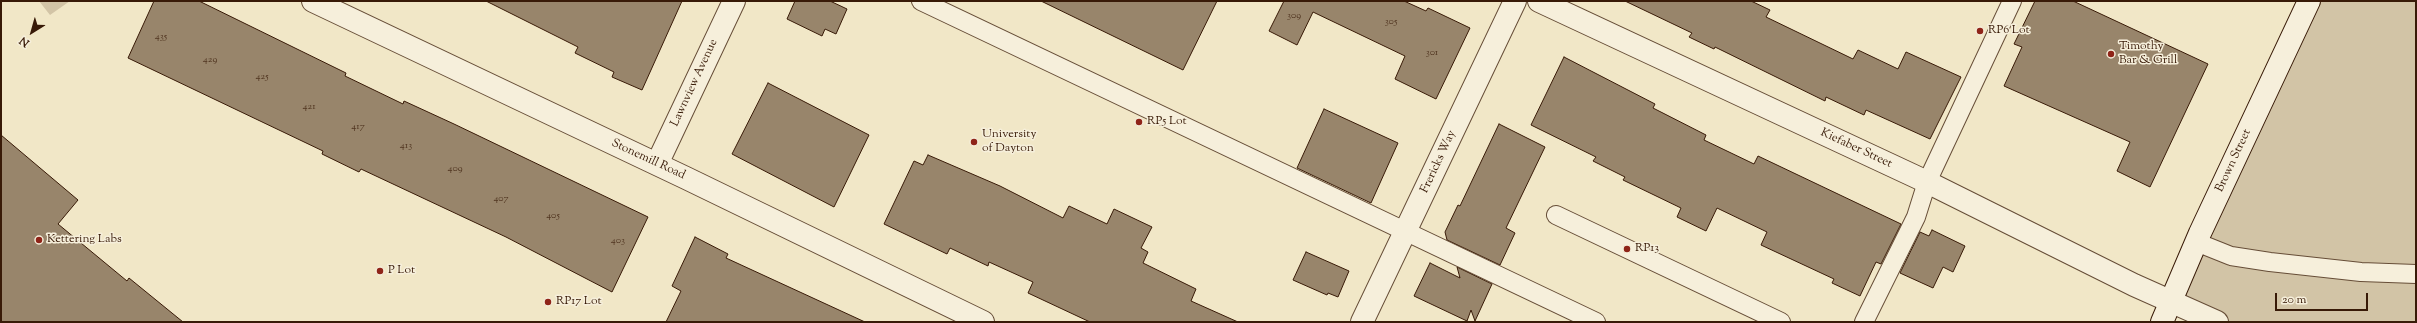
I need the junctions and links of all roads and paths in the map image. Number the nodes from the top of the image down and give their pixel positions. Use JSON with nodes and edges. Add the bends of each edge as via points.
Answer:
{"nodes":[{"id":1,"x":313,"y":1,"type":"edge"},
{"id":2,"x":734,"y":1,"type":"edge"},
{"id":3,"x":921,"y":1,"type":"edge"},
{"id":4,"x":1515,"y":1,"type":"edge"},
{"id":5,"x":1538,"y":1,"type":"edge"},
{"id":6,"x":2012,"y":1,"type":"edge"},
{"id":7,"x":2309,"y":1,"type":"edge"},
{"id":8,"x":657,"y":164,"type":"junction"},
{"id":9,"x":1927,"y":182,"type":"junction"},
{"id":10,"x":1556,"y":215,"type":"dead end"},
{"id":11,"x":1405,"y":232,"type":"junction"},
{"id":12,"x":2196,"y":242,"type":"junction"},
{"id":13,"x":2416,"y":274,"type":"edge"},
{"id":14,"x":2166,"y":312,"type":"edge"},
{"id":15,"x":983,"y":322,"type":"edge"},
{"id":16,"x":1362,"y":322,"type":"edge"},
{"id":17,"x":1596,"y":322,"type":"edge"},
{"id":18,"x":1781,"y":322,"type":"edge"},
{"id":19,"x":1864,"y":322,"type":"edge"},
{"id":20,"x":2217,"y":322,"type":"edge"}],
"edges":[{"from":1,"to":8,"type":"street","name":"Stonemill Road"},
{"from":2,"to":8,"type":"street","name":"Lawnview Avenue"},
{"from":3,"to":11,"type":"lane"},
{"from":4,"to":11,"type":"street","name":"Frericks Way"},
{"from":5,"to":9,"type":"street","name":"Kiefaber Street"},
{"from":6,"to":9,"type":"lane"},
{"from":7,"to":12,"type":"street","name":"Brown Street"},
{"from":8,"to":15,"type":"street","name":"Stonemill Road"},
{"from":9,"to":14,"type":"street","name":"Kiefaber Street"},
{"from":9,"to":19,"type":"lane","via":[[1916,217]]},
{"from":10,"to":18,"type":"lane"},
{"from":11,"to":16,"type":"street","name":"Frericks Way"},
{"from":11,"to":17,"type":"lane"},
{"from":12,"to":13,"type":"lane","via":[[2231,256],[2270,262],[2362,272]]},
{"from":12,"to":14,"type":"street","name":"Brown Street"},
{"from":14,"to":20,"type":"street","name":"Kiefaber Street"}]}
